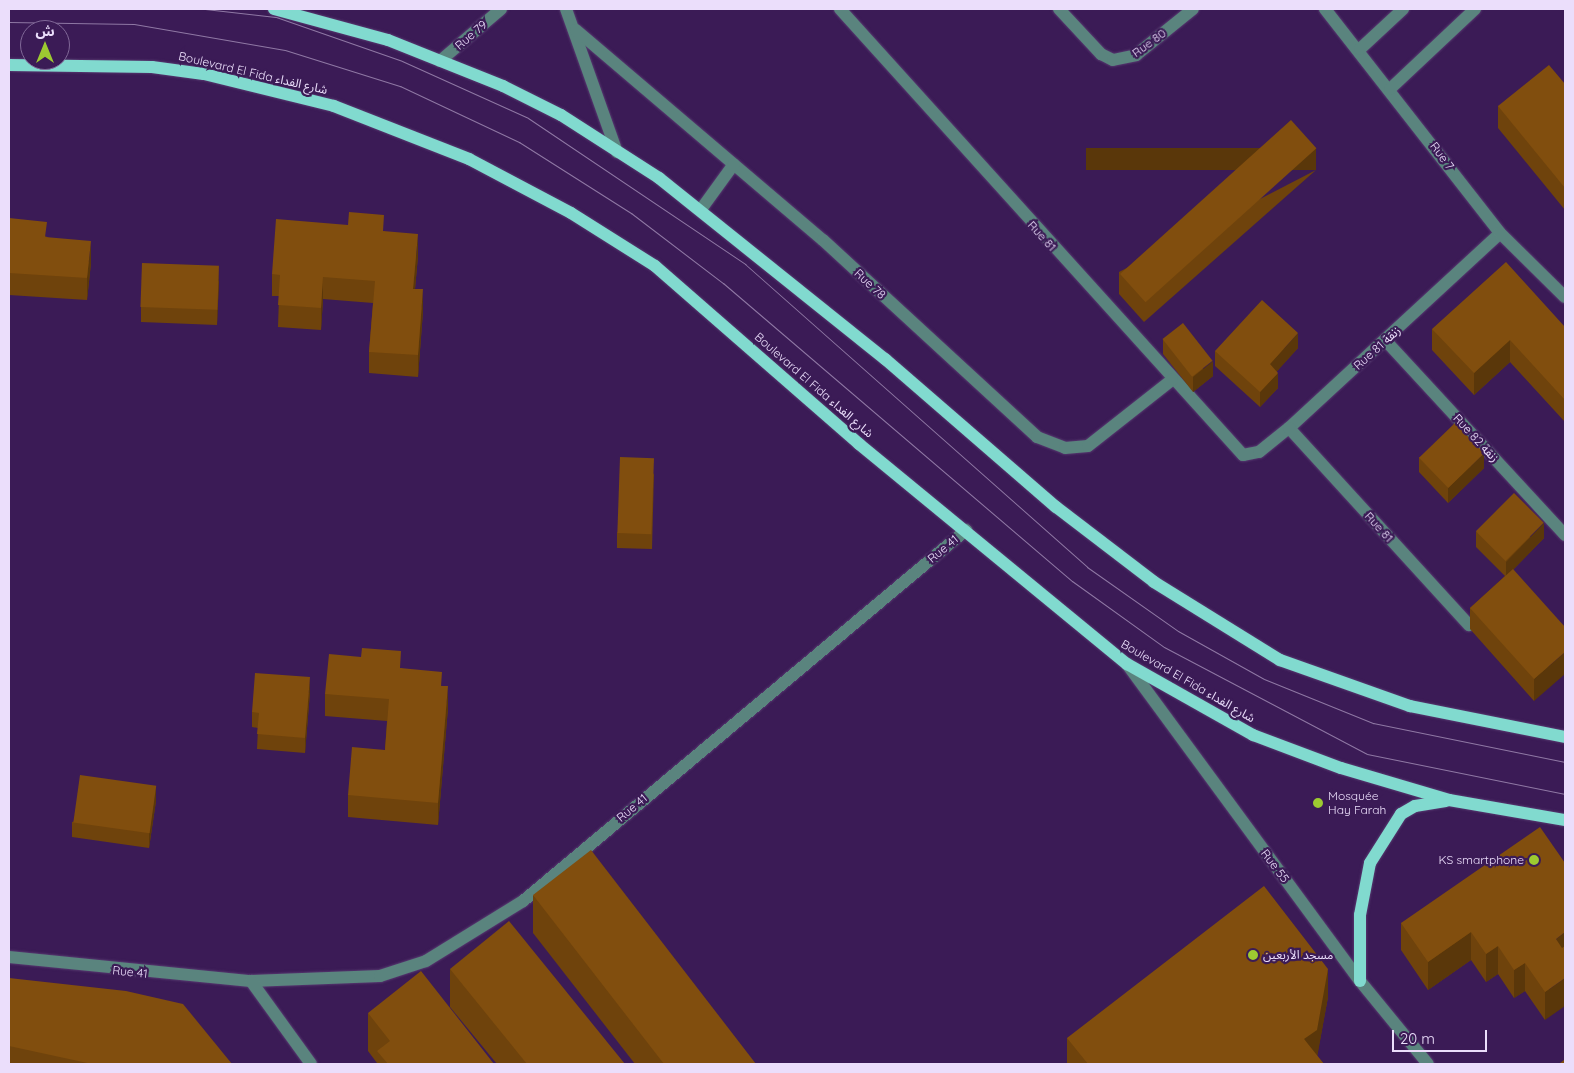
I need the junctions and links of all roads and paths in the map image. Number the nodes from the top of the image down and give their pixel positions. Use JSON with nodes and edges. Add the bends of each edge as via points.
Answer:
{"nodes":[{"id":1,"x":274,"y":9,"type":"edge"},
{"id":2,"x":502,"y":9,"type":"edge"},
{"id":3,"x":566,"y":9,"type":"edge"},
{"id":4,"x":840,"y":9,"type":"edge"},
{"id":5,"x":1059,"y":9,"type":"edge"},
{"id":6,"x":1193,"y":9,"type":"edge"},
{"id":7,"x":1325,"y":9,"type":"edge"},
{"id":8,"x":1403,"y":9,"type":"edge"},
{"id":9,"x":1475,"y":9,"type":"edge"},
{"id":10,"x":576,"y":30,"type":"junction"},
{"id":11,"x":1360,"y":49,"type":"junction"},
{"id":12,"x":440,"y":61,"type":"junction"},
{"id":13,"x":9,"y":65,"type":"edge"},
{"id":14,"x":1390,"y":88,"type":"junction"},
{"id":15,"x":618,"y":152,"type":"junction"},
{"id":16,"x":734,"y":164,"type":"junction"},
{"id":17,"x":702,"y":208,"type":"junction"},
{"id":18,"x":1500,"y":233,"type":"junction"},
{"id":19,"x":1565,"y":297,"type":"edge"},
{"id":20,"x":1386,"y":341,"type":"junction"},
{"id":21,"x":1172,"y":380,"type":"junction"},
{"id":22,"x":1289,"y":428,"type":"junction"},
{"id":23,"x":1249,"y":457,"type":"joint"},
{"id":24,"x":966,"y":530,"type":"junction"},
{"id":25,"x":1565,"y":535,"type":"edge"},
{"id":26,"x":1469,"y":625,"type":"dead end"},
{"id":27,"x":1127,"y":664,"type":"junction"},
{"id":28,"x":1565,"y":737,"type":"edge"},
{"id":29,"x":1449,"y":800,"type":"junction"},
{"id":30,"x":1565,"y":820,"type":"edge"},
{"id":31,"x":9,"y":957,"type":"edge"},
{"id":32,"x":251,"y":981,"type":"junction"},
{"id":33,"x":1360,"y":981,"type":"junction"},
{"id":34,"x":311,"y":1064,"type":"edge"},
{"id":35,"x":1428,"y":1064,"type":"edge"}],
"edges":[{"from":1,"to":12,"type":"main road","via":[[369,34]]},
{"from":2,"to":12,"type":"street","name":"Rue 79"},
{"from":3,"to":10,"type":"street","name":"Rue 78"},
{"from":4,"to":21,"type":"street","name":"Rue 81"},
{"from":5,"to":6,"type":"street","name":"Rue 80","via":[[1101,54],[1113,60],[1136,55]]},
{"from":7,"to":11,"type":"street","name":"Rue 7"},
{"from":8,"to":11,"type":"street"},
{"from":9,"to":14,"type":"street"},
{"from":10,"to":15,"type":"street","name":"Rue 78"},
{"from":10,"to":16,"type":"street","name":"Rue 78"},
{"from":11,"to":14,"type":"street","name":"Rue 7"},
{"from":12,"to":15,"type":"main road","via":[[561,115]]},
{"from":13,"to":24,"type":"main road","name":"Boulevard El Fida شارع الفداء","via":[[152,66],[204,74],[334,106],[469,159],[571,213],[655,266],[805,398]]},
{"from":14,"to":18,"type":"street","name":"Rue 7"},
{"from":15,"to":17,"type":"main road"},
{"from":16,"to":17,"type":"street"},
{"from":16,"to":21,"type":"street","name":"Rue 78","via":[[1037,437],[1051,445],[1088,446]]},
{"from":17,"to":28,"type":"main road","via":[[1056,508],[1154,582],[1280,660],[1410,706]]},
{"from":18,"to":19,"type":"street","name":"Rue 7"},
{"from":18,"to":20,"type":"street","name":"Rue 81 زنقة"},
{"from":20,"to":22,"type":"street","name":"Rue 81 زنقة"},
{"from":20,"to":25,"type":"street","name":"Rue 82 زنقة"},
{"from":21,"to":23,"type":"street","name":"Rue 81","via":[[1239,452]]},
{"from":22,"to":23,"type":"street","name":"Rue 81 زنقة"},
{"from":22,"to":26,"type":"street","name":"Rue 81"},
{"from":24,"to":27,"type":"main road","name":"Boulevard El Fida شارع الفداء"},
{"from":24,"to":32,"type":"street","name":"Rue 41","via":[[506,921],[426,961],[380,976]]},
{"from":27,"to":29,"type":"main road","name":"Boulevard El Fida شارع الفداء","via":[[1253,735]]},
{"from":27,"to":33,"type":"street","name":"Rue 55"},
{"from":29,"to":30,"type":"main road","name":"Boulevard El Fida شارع الفداء"},
{"from":29,"to":33,"type":"main road","via":[[1415,806],[1401,814],[1370,863],[1360,915]]},
{"from":31,"to":32,"type":"street","name":"Rue 41"},
{"from":32,"to":34,"type":"street"},
{"from":33,"to":35,"type":"street","name":"Rue 55"}]}
